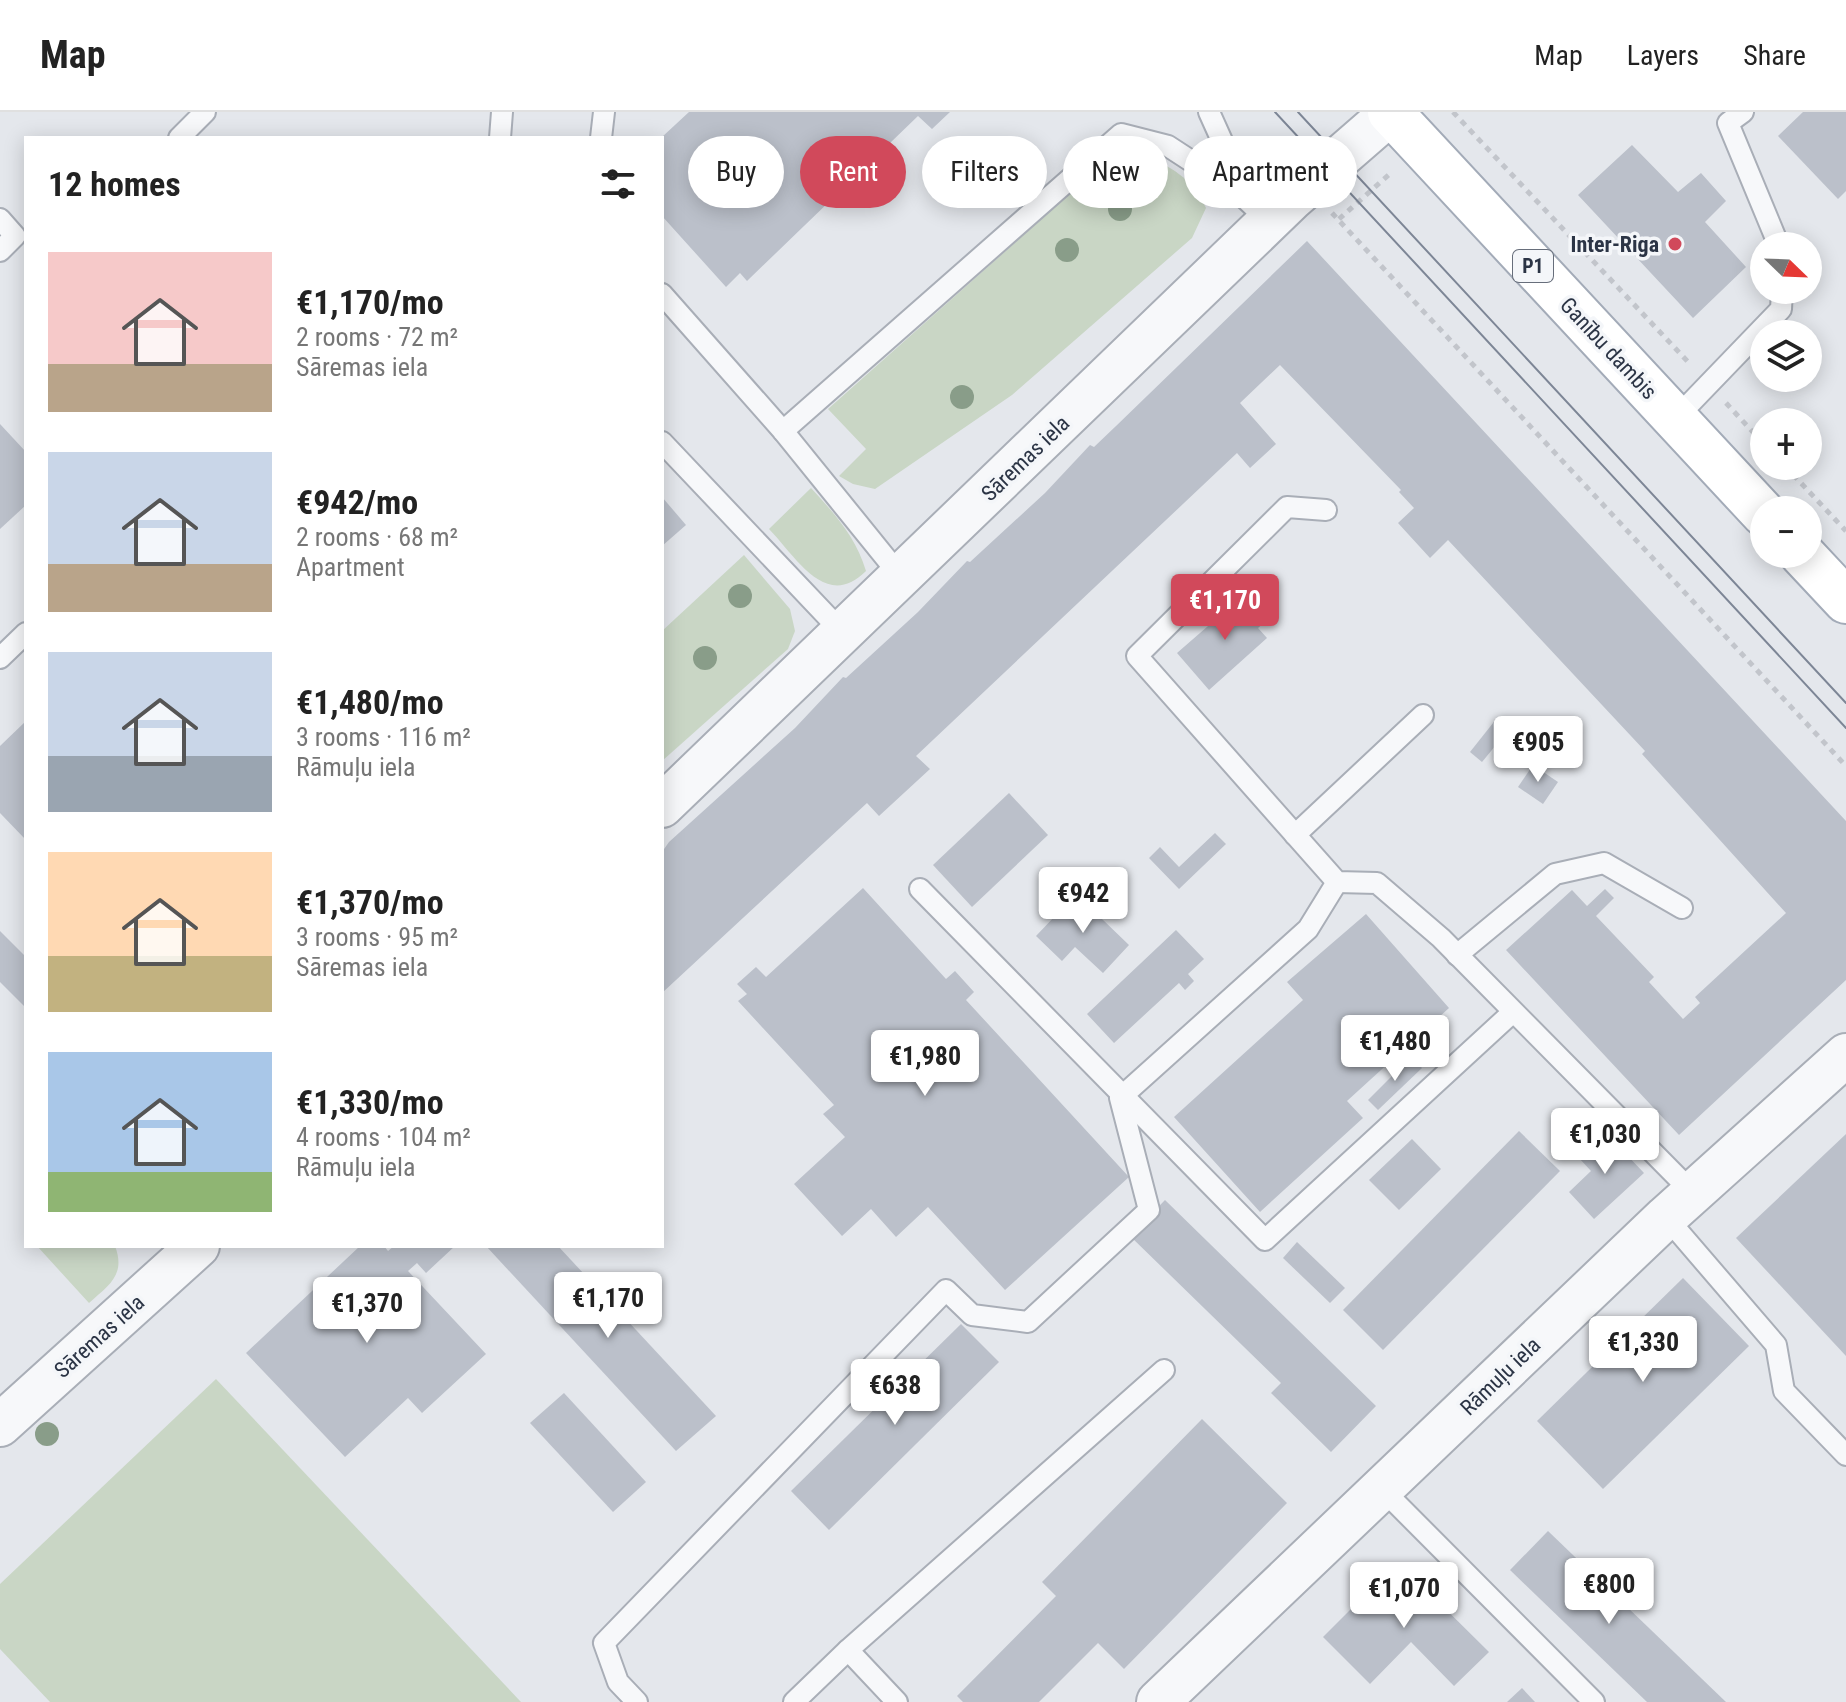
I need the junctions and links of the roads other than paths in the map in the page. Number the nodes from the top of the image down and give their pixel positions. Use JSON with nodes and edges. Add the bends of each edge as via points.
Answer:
{"nodes":[{"id":1,"x":205,"y":112,"type":"edge"},
{"id":2,"x":502,"y":112,"type":"edge"},
{"id":3,"x":604,"y":112,"type":"edge"},
{"id":4,"x":1209,"y":112,"type":"edge"},
{"id":5,"x":1391,"y":112,"type":"edge"},
{"id":6,"x":1743,"y":112,"type":"edge"},
{"id":7,"x":181,"y":136,"type":"edge"},
{"id":8,"x":500,"y":136,"type":"edge"},
{"id":9,"x":601,"y":136,"type":"edge"},
{"id":10,"x":1220,"y":136,"type":"edge"},
{"id":11,"x":1184,"y":156,"type":"edge"},
{"id":12,"x":1255,"y":208,"type":"edge"},
{"id":13,"x":0,"y":219,"type":"edge"},
{"id":14,"x":1269,"y":221,"type":"junction"},
{"id":15,"x":1773,"y":232,"type":"edge"},
{"id":16,"x":0,"y":251,"type":"edge"},
{"id":17,"x":664,"y":296,"type":"edge"},
{"id":18,"x":1781,"y":304,"type":"edge"},
{"id":19,"x":1675,"y":419,"type":"junction"},
{"id":20,"x":783,"y":431,"type":"junction"},
{"id":21,"x":664,"y":444,"type":"edge"},
{"id":22,"x":1750,"y":499,"type":"edge"},
{"id":23,"x":1326,"y":510,"type":"dead end"},
{"id":24,"x":1815,"y":568,"type":"edge"},
{"id":25,"x":902,"y":578,"type":"junction"},
{"id":26,"x":1846,"y":601,"type":"edge"},
{"id":27,"x":844,"y":634,"type":"junction"},
{"id":28,"x":24,"y":635,"type":"edge"},
{"id":29,"x":0,"y":658,"type":"edge"},
{"id":30,"x":1423,"y":715,"type":"dead end"},
{"id":31,"x":664,"y":804,"type":"edge"},
{"id":32,"x":1295,"y":835,"type":"junction"},
{"id":33,"x":1337,"y":882,"type":"junction"},
{"id":34,"x":920,"y":889,"type":"dead end"},
{"id":35,"x":1682,"y":908,"type":"dead end"},
{"id":36,"x":1457,"y":955,"type":"junction"},
{"id":37,"x":1513,"y":1012,"type":"junction"},
{"id":38,"x":1846,"y":1055,"type":"edge"},
{"id":39,"x":1123,"y":1096,"type":"junction"},
{"id":40,"x":1679,"y":1205,"type":"junction"},
{"id":41,"x":196,"y":1248,"type":"edge"},
{"id":42,"x":1164,"y":1370,"type":"dead end"},
{"id":43,"x":0,"y":1425,"type":"edge"},
{"id":44,"x":1846,"y":1455,"type":"edge"},
{"id":45,"x":1382,"y":1489,"type":"junction"},
{"id":46,"x":848,"y":1650,"type":"junction"},
{"id":47,"x":637,"y":1702,"type":"edge"},
{"id":48,"x":794,"y":1702,"type":"edge"},
{"id":49,"x":897,"y":1702,"type":"edge"},
{"id":50,"x":1158,"y":1702,"type":"edge"},
{"id":51,"x":1594,"y":1702,"type":"edge"}],
"edges":[{"from":1,"to":7,"type":"lane"},
{"from":2,"to":8,"type":"lane"},
{"from":3,"to":9,"type":"lane"},
{"from":4,"to":10,"type":"lane"},
{"from":5,"to":14,"type":"street","name":"Sāremas iela"},
{"from":5,"to":19,"type":"main road","name":"Ganību dambis","number":"P1"},
{"from":6,"to":15,"type":"lane","via":[[1728,123]]},
{"from":11,"to":20,"type":"lane","via":[[1168,146],[1121,134]]},
{"from":12,"to":14,"type":"lane"},
{"from":13,"to":16,"type":"lane","via":[[15,236]]},
{"from":14,"to":25,"type":"street","name":"Sāremas iela"},
{"from":17,"to":20,"type":"lane"},
{"from":18,"to":19,"type":"lane"},
{"from":19,"to":22,"type":"main road","name":"Ganību dambis","number":"P1"},
{"from":20,"to":25,"type":"lane"},
{"from":21,"to":27,"type":"lane"},
{"from":23,"to":32,"type":"lane","via":[[1287,507],[1137,656]]},
{"from":24,"to":26,"type":"main road"},
{"from":25,"to":27,"type":"street","name":"Sāremas iela"},
{"from":27,"to":31,"type":"street","name":"Sāremas iela"},
{"from":28,"to":29,"type":"lane"},
{"from":30,"to":32,"type":"lane"},
{"from":32,"to":33,"type":"lane"},
{"from":33,"to":36,"type":"lane","via":[[1377,883]]},
{"from":33,"to":39,"type":"lane","via":[[1308,929]]},
{"from":34,"to":39,"type":"lane"},
{"from":35,"to":36,"type":"lane","via":[[1604,863],[1555,874]]},
{"from":36,"to":37,"type":"lane"},
{"from":37,"to":39,"type":"lane","via":[[1265,1240]]},
{"from":37,"to":40,"type":"lane"},
{"from":38,"to":40,"type":"street","name":"Rāmuļu iela"},
{"from":39,"to":47,"type":"lane","via":[[1149,1210],[1028,1322],[972,1315],[946,1290],[604,1643],[618,1682]]},
{"from":40,"to":44,"type":"lane","via":[[1776,1345],[1784,1391]]},
{"from":40,"to":45,"type":"street","name":"Rāmuļu iela"},
{"from":41,"to":43,"type":"street","name":"Sāremas iela"},
{"from":42,"to":46,"type":"lane"},
{"from":45,"to":50,"type":"street","name":"Rāmuļu iela"},
{"from":45,"to":51,"type":"lane"},
{"from":46,"to":48,"type":"lane"},
{"from":46,"to":49,"type":"lane"}]}
